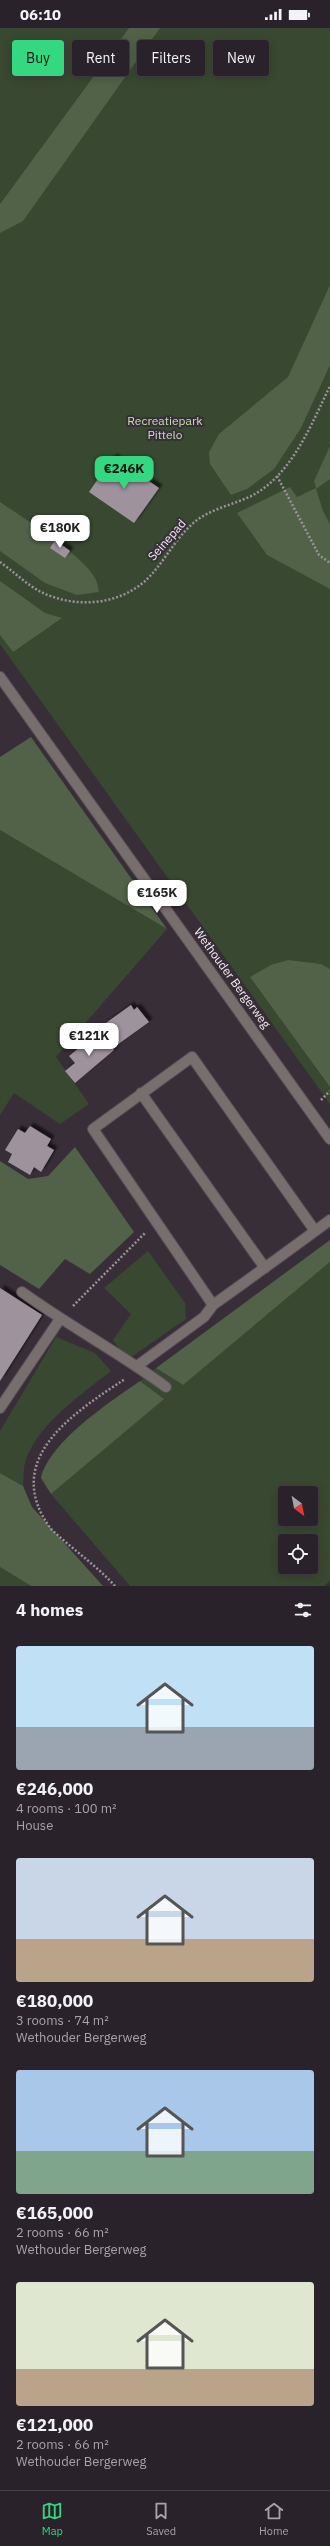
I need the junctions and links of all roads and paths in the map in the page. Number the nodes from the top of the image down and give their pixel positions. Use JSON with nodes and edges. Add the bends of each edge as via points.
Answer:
{"nodes":[{"id":1,"x":330,"y":386,"type":"edge"},
{"id":2,"x":277,"y":476,"type":"junction"},
{"id":3,"x":0,"y":562,"type":"edge"},
{"id":4,"x":330,"y":563,"type":"edge"},
{"id":5,"x":0,"y":677,"type":"edge"},
{"id":6,"x":141,"y":1093,"type":"junction"},
{"id":7,"x":330,"y":1139,"type":"edge"},
{"id":8,"x":330,"y":1220,"type":"edge"},
{"id":9,"x":156,"y":1221,"type":"junction"},
{"id":10,"x":315,"y":1231,"type":"junction"},
{"id":11,"x":265,"y":1268,"type":"junction"},
{"id":12,"x":22,"y":1292,"type":"dead end"},
{"id":13,"x":213,"y":1305,"type":"junction"},
{"id":14,"x":60,"y":1319,"type":"junction"},
{"id":15,"x":137,"y":1366,"type":"junction"},
{"id":16,"x":166,"y":1387,"type":"dead end"},
{"id":17,"x":0,"y":1408,"type":"edge"},
{"id":18,"x":54,"y":1428,"type":"dead end"},
{"id":19,"x":32,"y":1500,"type":"dead end"},
{"id":20,"x":115,"y":1586,"type":"edge"}],
"edges":[{"from":1,"to":2,"type":"path","name":"Seinepad","via":[[308,430]]},
{"from":2,"to":3,"type":"path","name":"Seinepad","via":[[255,494],[197,520],[182,534],[144,582],[116,598],[91,603],[70,603],[41,592]]},
{"from":2,"to":4,"type":"path","via":[[319,555]]},
{"from":5,"to":7,"type":"street","name":"Wethouder Bergerweg"},
{"from":6,"to":9,"type":"street","via":[[93,1129]]},
{"from":6,"to":10,"type":"street","via":[[192,1057]]},
{"from":6,"to":11,"type":"street"},
{"from":8,"to":10,"type":"street"},
{"from":9,"to":13,"type":"street"},
{"from":9,"to":14,"type":"path"},
{"from":10,"to":11,"type":"street"},
{"from":11,"to":13,"type":"street"},
{"from":12,"to":14,"type":"street"},
{"from":13,"to":15,"type":"street","via":[[204,1317]]},
{"from":14,"to":15,"type":"street"},
{"from":14,"to":17,"type":"street"},
{"from":15,"to":16,"type":"street"},
{"from":15,"to":18,"type":"path","via":[[131,1375]]},
{"from":19,"to":20,"type":"path","via":[[38,1514],[51,1529]]}]}
